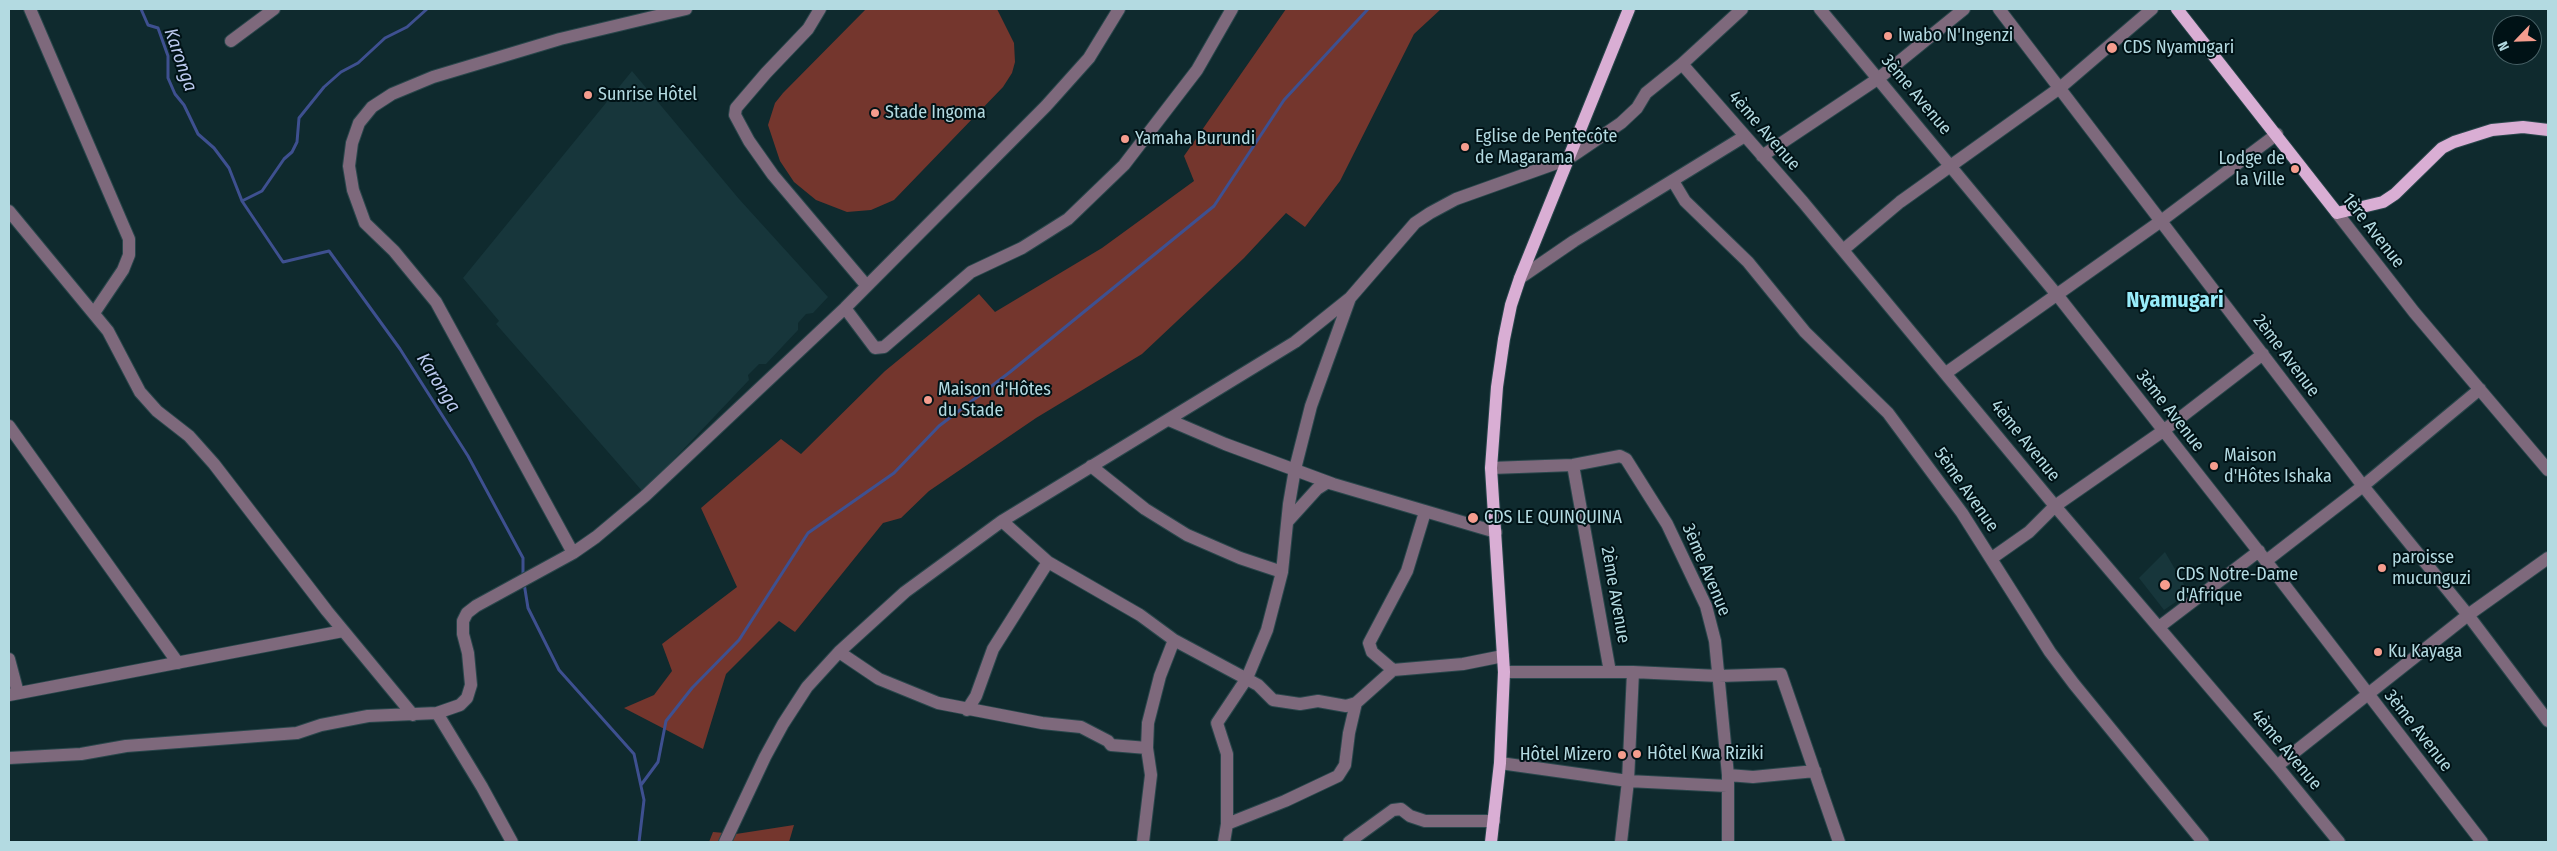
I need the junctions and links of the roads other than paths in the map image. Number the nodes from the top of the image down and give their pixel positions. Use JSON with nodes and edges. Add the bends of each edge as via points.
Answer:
{"nodes":[{"id":1,"x":30,"y":9,"type":"edge"},
{"id":2,"x":274,"y":9,"type":"edge"},
{"id":3,"x":686,"y":9,"type":"edge"},
{"id":4,"x":820,"y":9,"type":"edge"},
{"id":5,"x":1119,"y":9,"type":"edge"},
{"id":6,"x":1232,"y":9,"type":"edge"},
{"id":7,"x":1629,"y":9,"type":"edge"},
{"id":8,"x":1742,"y":9,"type":"edge"},
{"id":9,"x":1820,"y":9,"type":"edge"},
{"id":10,"x":1964,"y":9,"type":"edge"},
{"id":11,"x":1999,"y":9,"type":"edge"},
{"id":12,"x":2152,"y":9,"type":"edge"},
{"id":13,"x":2177,"y":9,"type":"edge"},
{"id":14,"x":231,"y":41,"type":"dead end"},
{"id":15,"x":1682,"y":64,"type":"junction"},
{"id":16,"x":1879,"y":78,"type":"junction"},
{"id":17,"x":2061,"y":87,"type":"junction"},
{"id":18,"x":2548,"y":130,"type":"edge"},
{"id":19,"x":2276,"y":134,"type":"junction"},
{"id":20,"x":1745,"y":136,"type":"junction"},
{"id":21,"x":1762,"y":156,"type":"junction"},
{"id":22,"x":1568,"y":159,"type":"junction"},
{"id":23,"x":1951,"y":166,"type":"junction"},
{"id":24,"x":1673,"y":181,"type":"junction"},
{"id":25,"x":9,"y":211,"type":"edge"},
{"id":26,"x":2337,"y":213,"type":"junction"},
{"id":27,"x":2161,"y":221,"type":"junction"},
{"id":28,"x":1843,"y":250,"type":"junction"},
{"id":29,"x":1520,"y":278,"type":"junction"},
{"id":30,"x":866,"y":285,"type":"junction"},
{"id":31,"x":2058,"y":296,"type":"junction"},
{"id":32,"x":1350,"y":298,"type":"junction"},
{"id":33,"x":845,"y":308,"type":"junction"},
{"id":34,"x":94,"y":312,"type":"junction"},
{"id":35,"x":2263,"y":354,"type":"junction"},
{"id":36,"x":1946,"y":373,"type":"junction"},
{"id":37,"x":2480,"y":389,"type":"junction"},
{"id":38,"x":1169,"y":420,"type":"junction"},
{"id":39,"x":9,"y":426,"type":"edge"},
{"id":40,"x":2163,"y":431,"type":"junction"},
{"id":41,"x":1573,"y":465,"type":"junction"},
{"id":42,"x":1092,"y":466,"type":"junction"},
{"id":43,"x":1491,"y":468,"type":"junction"},
{"id":44,"x":1295,"y":469,"type":"junction"},
{"id":45,"x":2548,"y":470,"type":"edge"},
{"id":46,"x":1328,"y":482,"type":"junction"},
{"id":47,"x":2363,"y":486,"type":"junction"},
{"id":48,"x":2055,"y":506,"type":"junction"},
{"id":49,"x":1425,"y":512,"type":"junction"},
{"id":50,"x":1002,"y":521,"type":"junction"},
{"id":51,"x":1288,"y":521,"type":"junction"},
{"id":52,"x":1496,"y":532,"type":"junction"},
{"id":53,"x":573,"y":553,"type":"junction"},
{"id":54,"x":2262,"y":556,"type":"junction"},
{"id":55,"x":1992,"y":558,"type":"junction"},
{"id":56,"x":2548,"y":558,"type":"edge"},
{"id":57,"x":1048,"y":562,"type":"junction"},
{"id":58,"x":1282,"y":572,"type":"junction"},
{"id":59,"x":2468,"y":615,"type":"junction"},
{"id":60,"x":2159,"y":627,"type":"junction"},
{"id":61,"x":344,"y":631,"type":"junction"},
{"id":62,"x":1174,"y":640,"type":"junction"},
{"id":63,"x":839,"y":652,"type":"junction"},
{"id":64,"x":1503,"y":656,"type":"junction"},
{"id":65,"x":9,"y":660,"type":"edge"},
{"id":66,"x":178,"y":663,"type":"junction"},
{"id":67,"x":1393,"y":670,"type":"junction"},
{"id":68,"x":1504,"y":672,"type":"junction"},
{"id":69,"x":1610,"y":672,"type":"junction"},
{"id":70,"x":1633,"y":672,"type":"junction"},
{"id":71,"x":1719,"y":676,"type":"junction"},
{"id":72,"x":1247,"y":678,"type":"junction"},
{"id":73,"x":2366,"y":693,"type":"junction"},
{"id":74,"x":13,"y":694,"type":"edge"},
{"id":75,"x":1356,"y":703,"type":"junction"},
{"id":76,"x":967,"y":710,"type":"junction"},
{"id":77,"x":437,"y":713,"type":"junction"},
{"id":78,"x":413,"y":715,"type":"junction"},
{"id":79,"x":2548,"y":721,"type":"edge"},
{"id":80,"x":1147,"y":748,"type":"junction"},
{"id":81,"x":9,"y":758,"type":"edge"},
{"id":82,"x":1500,"y":763,"type":"junction"},
{"id":83,"x":2277,"y":766,"type":"junction"},
{"id":84,"x":1815,"y":772,"type":"junction"},
{"id":85,"x":1628,"y":781,"type":"junction"},
{"id":86,"x":1727,"y":781,"type":"junction"},
{"id":87,"x":1494,"y":821,"type":"junction"},
{"id":88,"x":1227,"y":824,"type":"junction"},
{"id":89,"x":727,"y":841,"type":"edge"},
{"id":90,"x":512,"y":842,"type":"edge"},
{"id":91,"x":1142,"y":842,"type":"edge"},
{"id":92,"x":1223,"y":842,"type":"edge"},
{"id":93,"x":1349,"y":842,"type":"edge"},
{"id":94,"x":1491,"y":842,"type":"edge"},
{"id":95,"x":1621,"y":842,"type":"edge"},
{"id":96,"x":1728,"y":842,"type":"edge"},
{"id":97,"x":1838,"y":842,"type":"edge"},
{"id":98,"x":2203,"y":842,"type":"edge"},
{"id":99,"x":2339,"y":842,"type":"edge"},
{"id":100,"x":2482,"y":842,"type":"edge"}],
"edges":[{"from":1,"to":34,"type":"street","via":[[129,239],[129,255],[123,270]]},
{"from":2,"to":14,"type":"street"},
{"from":3,"to":53,"type":"street","via":[[560,39],[400,90],[372,107],[359,123],[352,143],[349,166],[352,190],[365,224],[394,251],[436,302]]},
{"from":4,"to":30,"type":"street","via":[[808,29],[736,108],[735,115],[773,175]]},
{"from":5,"to":30,"type":"street","via":[[1089,58],[1046,106]]},
{"from":6,"to":33,"type":"street","via":[[1197,70],[1124,165],[1068,219],[1022,248],[972,272],[884,347],[875,348]]},
{"from":7,"to":22,"type":"main road"},
{"from":8,"to":15,"type":"street"},
{"from":9,"to":16,"type":"street","name":"3ème Avenue"},
{"from":10,"to":16,"type":"street"},
{"from":11,"to":17,"type":"street","name":"2ème Avenue"},
{"from":12,"to":17,"type":"street"},
{"from":13,"to":19,"type":"main road","name":"1ère Avenue"},
{"from":15,"to":20,"type":"street","name":"4ème Avenue"},
{"from":15,"to":22,"type":"street","via":[[1646,93],[1631,114]]},
{"from":16,"to":21,"type":"street"},
{"from":16,"to":23,"type":"street","name":"3ème Avenue"},
{"from":17,"to":23,"type":"street"},
{"from":17,"to":27,"type":"street","name":"2ème Avenue"},
{"from":18,"to":26,"type":"main road","via":[[2523,127],[2492,130],[2454,142],[2442,148],[2383,202]]},
{"from":19,"to":26,"type":"main road","name":"1ère Avenue"},
{"from":19,"to":27,"type":"street"},
{"from":20,"to":21,"type":"street","name":"4ème Avenue"},
{"from":20,"to":24,"type":"street"},
{"from":21,"to":28,"type":"street","name":"4ème Avenue"},
{"from":22,"to":29,"type":"main road"},
{"from":22,"to":32,"type":"street","via":[[1456,199],[1430,213],[1415,223]]},
{"from":23,"to":28,"type":"street","via":[[1900,202]]},
{"from":23,"to":31,"type":"street","name":"3ème Avenue"},
{"from":24,"to":29,"type":"street"},
{"from":24,"to":55,"type":"street","name":"5ème Avenue","via":[[1685,201],[1748,262],[1805,332],[1888,413]]},
{"from":25,"to":34,"type":"street"},
{"from":26,"to":37,"type":"street","name":"1ère Avenue","via":[[2414,312]]},
{"from":27,"to":31,"type":"street"},
{"from":27,"to":35,"type":"street","name":"2ème Avenue"},
{"from":28,"to":36,"type":"street","name":"4ème Avenue"},
{"from":29,"to":43,"type":"main road","via":[[1501,356]]},
{"from":30,"to":33,"type":"street"},
{"from":31,"to":36,"type":"street"},
{"from":31,"to":40,"type":"street","name":"3ème Avenue"},
{"from":32,"to":38,"type":"street","via":[[1295,342]]},
{"from":32,"to":44,"type":"street","via":[[1311,406]]},
{"from":33,"to":53,"type":"street","via":[[645,496]]},
{"from":34,"to":61,"type":"street","via":[[108,331],[140,392],[157,411],[189,436],[214,464]]},
{"from":35,"to":40,"type":"street"},
{"from":35,"to":47,"type":"street","name":"2ème Avenue"},
{"from":36,"to":48,"type":"street","name":"4ème Avenue"},
{"from":37,"to":45,"type":"street","name":"1ère Avenue"},
{"from":37,"to":47,"type":"street"},
{"from":38,"to":42,"type":"street"},
{"from":38,"to":44,"type":"street"},
{"from":39,"to":66,"type":"street"},
{"from":40,"to":48,"type":"street"},
{"from":40,"to":54,"type":"street","name":"3ème Avenue"},
{"from":41,"to":43,"type":"street","name":"3ème Avenue"},
{"from":41,"to":69,"type":"street","name":"2ème Avenue"},
{"from":41,"to":71,"type":"street","name":"3ème Avenue","via":[[1620,456],[1626,459],[1667,524],[1706,606]]},
{"from":42,"to":50,"type":"street"},
{"from":42,"to":58,"type":"street","via":[[1145,509],[1187,535]]},
{"from":43,"to":52,"type":"main road"},
{"from":44,"to":46,"type":"street"},
{"from":44,"to":51,"type":"street"},
{"from":46,"to":49,"type":"street"},
{"from":46,"to":51,"type":"street","via":[[1317,489]]},
{"from":47,"to":54,"type":"street"},
{"from":47,"to":59,"type":"street","name":"2ème Avenue"},
{"from":48,"to":55,"type":"street","via":[[2029,532]]},
{"from":48,"to":60,"type":"street","name":"4ème Avenue"},
{"from":49,"to":52,"type":"street"},
{"from":49,"to":67,"type":"street","via":[[1406,571],[1369,643],[1372,652]]},
{"from":50,"to":57,"type":"street"},
{"from":50,"to":63,"type":"street","via":[[905,592]]},
{"from":51,"to":58,"type":"street"},
{"from":52,"to":64,"type":"main road"},
{"from":53,"to":77,"type":"street","via":[[467,614],[463,621],[469,662],[467,698],[460,705]]},
{"from":54,"to":60,"type":"street"},
{"from":54,"to":73,"type":"street","name":"3ème Avenue"},
{"from":55,"to":98,"type":"street","name":"5ème Avenue","via":[[2050,652]]},
{"from":56,"to":59,"type":"street"},
{"from":57,"to":62,"type":"street","via":[[1140,615]]},
{"from":57,"to":76,"type":"street","via":[[993,649],[976,696]]},
{"from":58,"to":72,"type":"street","via":[[1267,630]]},
{"from":59,"to":73,"type":"street"},
{"from":59,"to":79,"type":"street","name":"2ème Avenue"},
{"from":60,"to":83,"type":"street","name":"4ème Avenue"},
{"from":61,"to":66,"type":"street"},
{"from":61,"to":78,"type":"street"},
{"from":62,"to":72,"type":"street"},
{"from":62,"to":80,"type":"street","via":[[1153,698]]},
{"from":63,"to":76,"type":"street","via":[[879,679],[907,692]]},
{"from":63,"to":89,"type":"street","via":[[807,687],[783,724],[743,800]]},
{"from":64,"to":67,"type":"street","via":[[1463,664]]},
{"from":64,"to":68,"type":"main road"},
{"from":65,"to":74,"type":"street"},
{"from":66,"to":74,"type":"street"},
{"from":67,"to":75,"type":"street"},
{"from":68,"to":69,"type":"street"},
{"from":68,"to":82,"type":"main road"},
{"from":69,"to":70,"type":"street"},
{"from":70,"to":71,"type":"street"},
{"from":70,"to":85,"type":"street"},
{"from":71,"to":84,"type":"street","via":[[1781,674]]},
{"from":71,"to":86,"type":"street","name":"3ème Avenue"},
{"from":72,"to":75,"type":"street","via":[[1277,701],[1300,704],[1318,701],[1346,706]]},
{"from":72,"to":88,"type":"street","via":[[1217,723],[1227,754]]},
{"from":73,"to":83,"type":"street"},
{"from":73,"to":100,"type":"street","name":"3ème Avenue"},
{"from":75,"to":88,"type":"street","via":[[1345,765],[1338,776]]},
{"from":76,"to":80,"type":"street","via":[[1082,727],[1111,745]]},
{"from":77,"to":78,"type":"street"},
{"from":77,"to":90,"type":"street"},
{"from":78,"to":81,"type":"street","via":[[368,716],[265,737]]},
{"from":80,"to":91,"type":"street","via":[[1150,794]]},
{"from":82,"to":85,"type":"street"},
{"from":82,"to":87,"type":"main road"},
{"from":83,"to":99,"type":"street","name":"4ème Avenue"},
{"from":84,"to":86,"type":"street"},
{"from":84,"to":97,"type":"street"},
{"from":85,"to":86,"type":"street"},
{"from":85,"to":95,"type":"street"},
{"from":86,"to":96,"type":"street","name":"3ème Avenue"},
{"from":87,"to":93,"type":"street","via":[[1425,821],[1400,809],[1393,810]]},
{"from":87,"to":94,"type":"main road"},
{"from":88,"to":92,"type":"street"}]}
